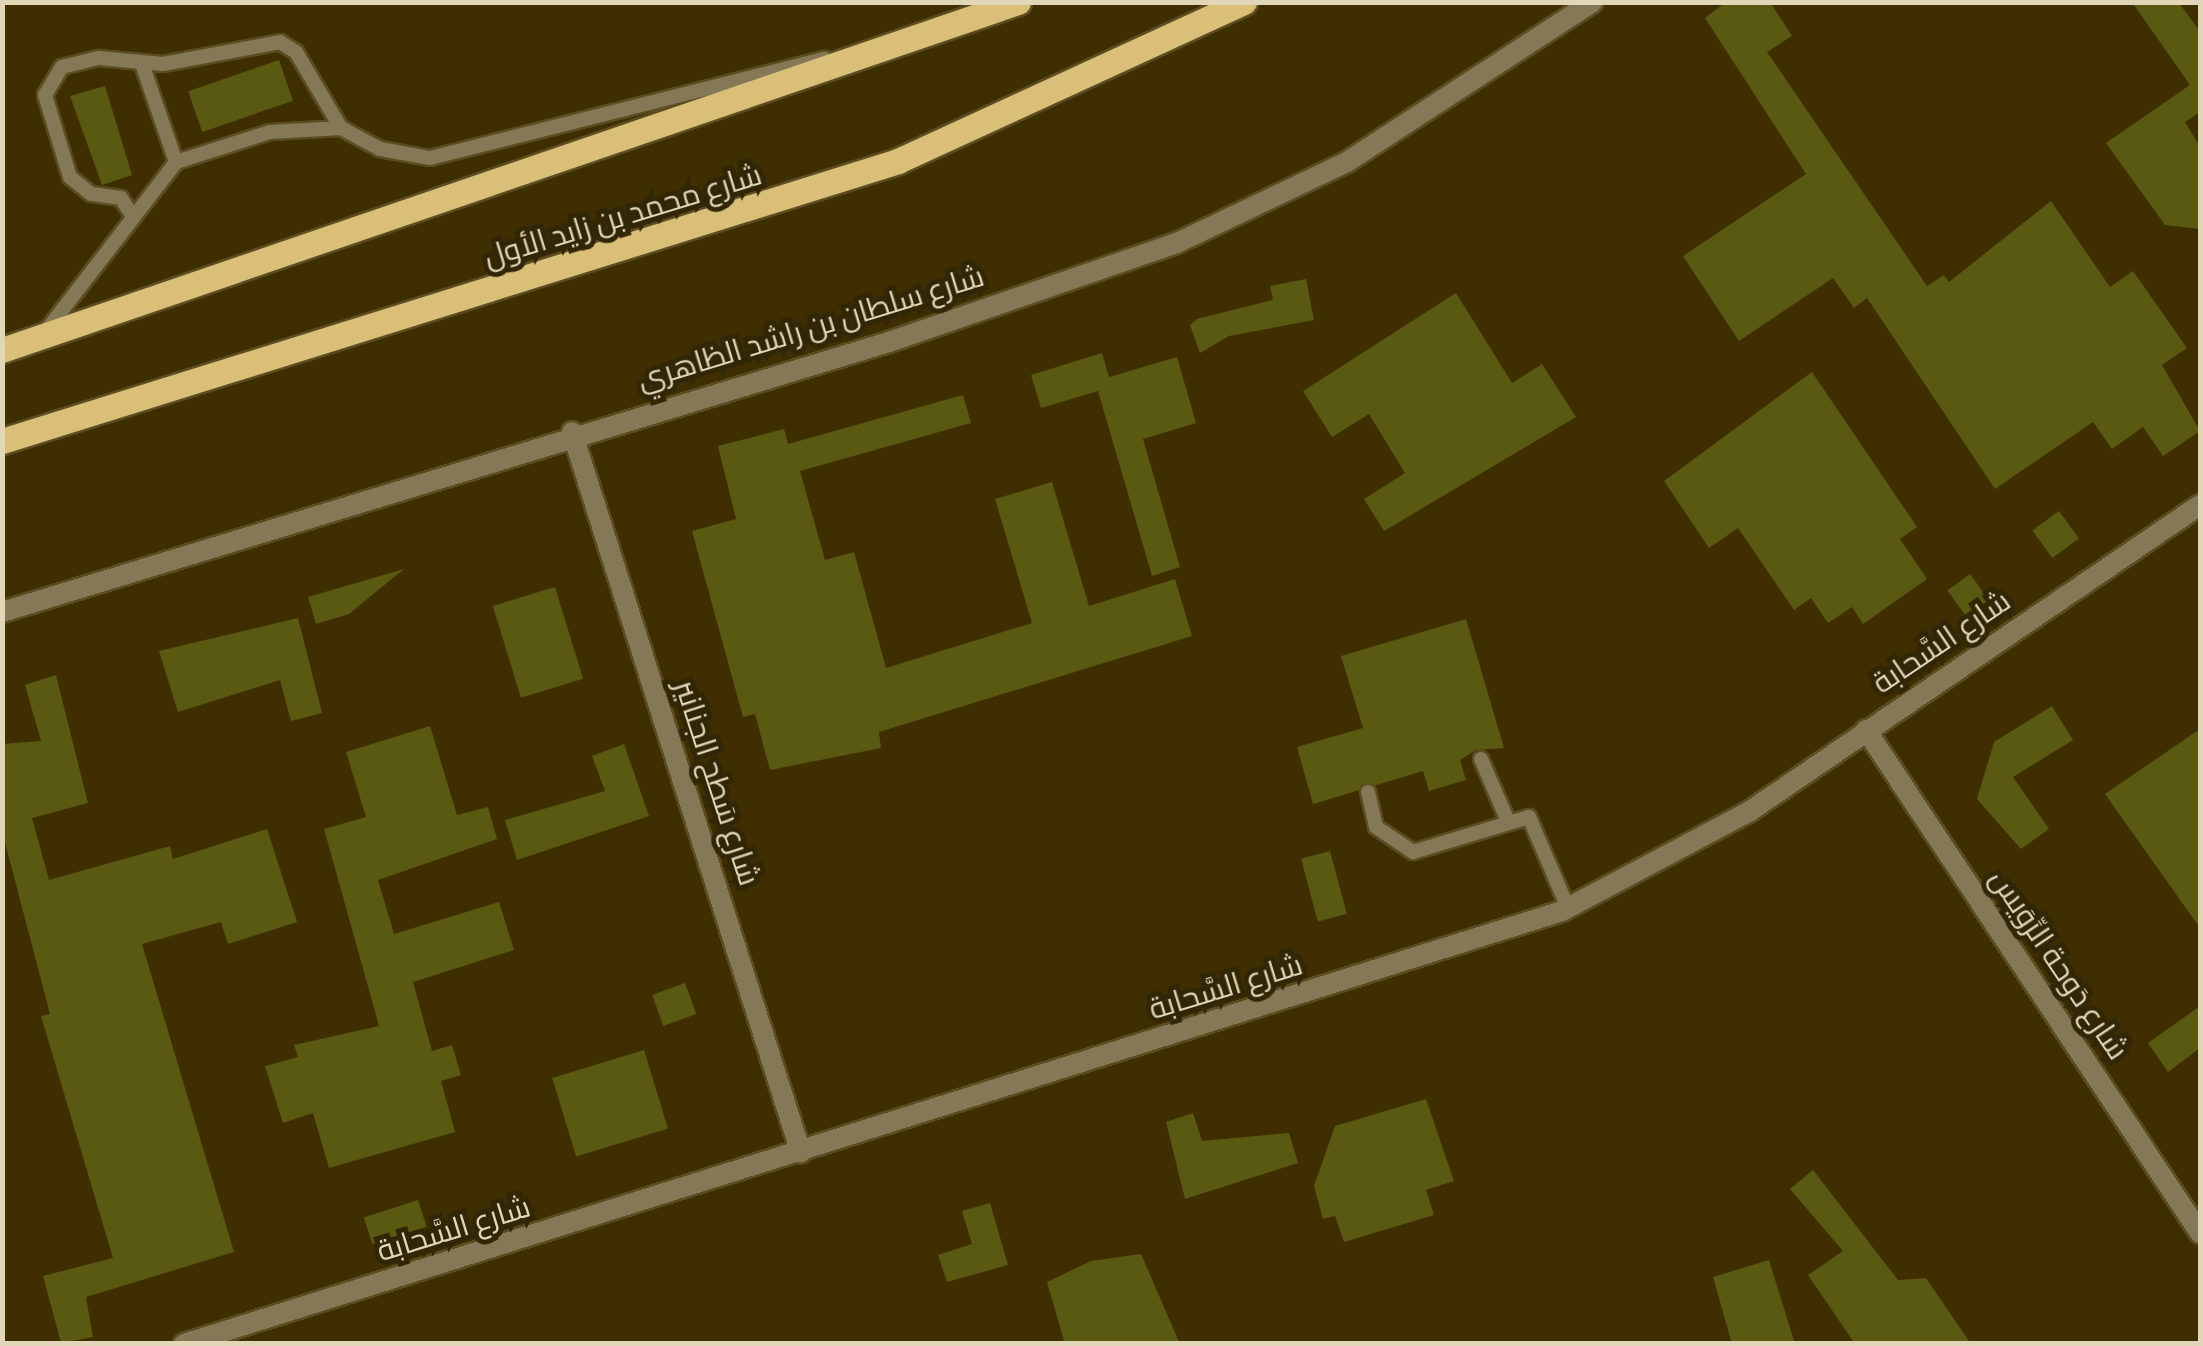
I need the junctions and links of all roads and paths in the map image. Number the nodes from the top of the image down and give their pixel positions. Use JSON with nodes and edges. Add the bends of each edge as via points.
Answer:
{"nodes":[{"id":1,"x":1018,"y":2,"type":"edge"},
{"id":2,"x":1244,"y":2,"type":"edge"},
{"id":3,"x":1592,"y":2,"type":"edge"},
{"id":4,"x":881,"y":56,"type":"junction"},
{"id":5,"x":142,"y":64,"type":"junction"},
{"id":6,"x":340,"y":128,"type":"junction"},
{"id":7,"x":176,"y":162,"type":"junction"},
{"id":8,"x":130,"y":212,"type":"junction"},
{"id":9,"x":38,"y":340,"type":"junction"},
{"id":10,"x":2,"y":350,"type":"edge"},
{"id":11,"x":572,"y":432,"type":"junction"},
{"id":12,"x":2,"y":442,"type":"edge"},
{"id":13,"x":2200,"y":505,"type":"edge"},
{"id":14,"x":2,"y":612,"type":"edge"},
{"id":15,"x":1866,"y":730,"type":"junction"},
{"id":16,"x":1481,"y":759,"type":"dead end"},
{"id":17,"x":1368,"y":792,"type":"dead end"},
{"id":18,"x":1506,"y":819,"type":"junction"},
{"id":19,"x":1568,"y":908,"type":"junction"},
{"id":20,"x":802,"y":1153,"type":"junction"},
{"id":21,"x":2200,"y":1233,"type":"edge"},
{"id":22,"x":184,"y":1344,"type":"edge"}],
"edges":[{"from":1,"to":4,"type":"main road"},
{"from":2,"to":12,"type":"main road","name":"شارع محمد بن زايد الأول","via":[[862,173]]},
{"from":3,"to":11,"type":"street","name":"شارع سلطان بن راشد الظاهري","via":[[1347,162],[1177,243],[888,342]]},
{"from":4,"to":6,"type":"lane","via":[[766,68],[455,156],[405,156]]},
{"from":4,"to":9,"type":"main road"},
{"from":5,"to":6,"type":"lane","via":[[280,42],[296,52]]},
{"from":5,"to":7,"type":"lane"},
{"from":5,"to":8,"type":"lane","via":[[98,58],[62,66],[45,95],[70,177],[91,194],[120,198]]},
{"from":6,"to":7,"type":"lane","via":[[270,132]]},
{"from":7,"to":8,"type":"lane"},
{"from":8,"to":9,"type":"lane"},
{"from":9,"to":10,"type":"main road"},
{"from":11,"to":14,"type":"street","name":"شارع سلطان بن راشد الظاهري"},
{"from":11,"to":20,"type":"street","name":"شارع سَطح الجنانير"},
{"from":13,"to":15,"type":"street","name":"شارع السَّحابة"},
{"from":15,"to":19,"type":"street","name":"شارع السَّحابة","via":[[1690,847]]},
{"from":15,"to":21,"type":"street","name":"شارع دَوحة الرِّوَيس"},
{"from":16,"to":18,"type":"lane"},
{"from":17,"to":18,"type":"lane","via":[[1376,827],[1413,852]]},
{"from":18,"to":19,"type":"lane","via":[[1528,817]]},
{"from":19,"to":20,"type":"street","name":"شارع السَّحابة"},
{"from":20,"to":22,"type":"street","name":"شارع السَّحابة"}]}
